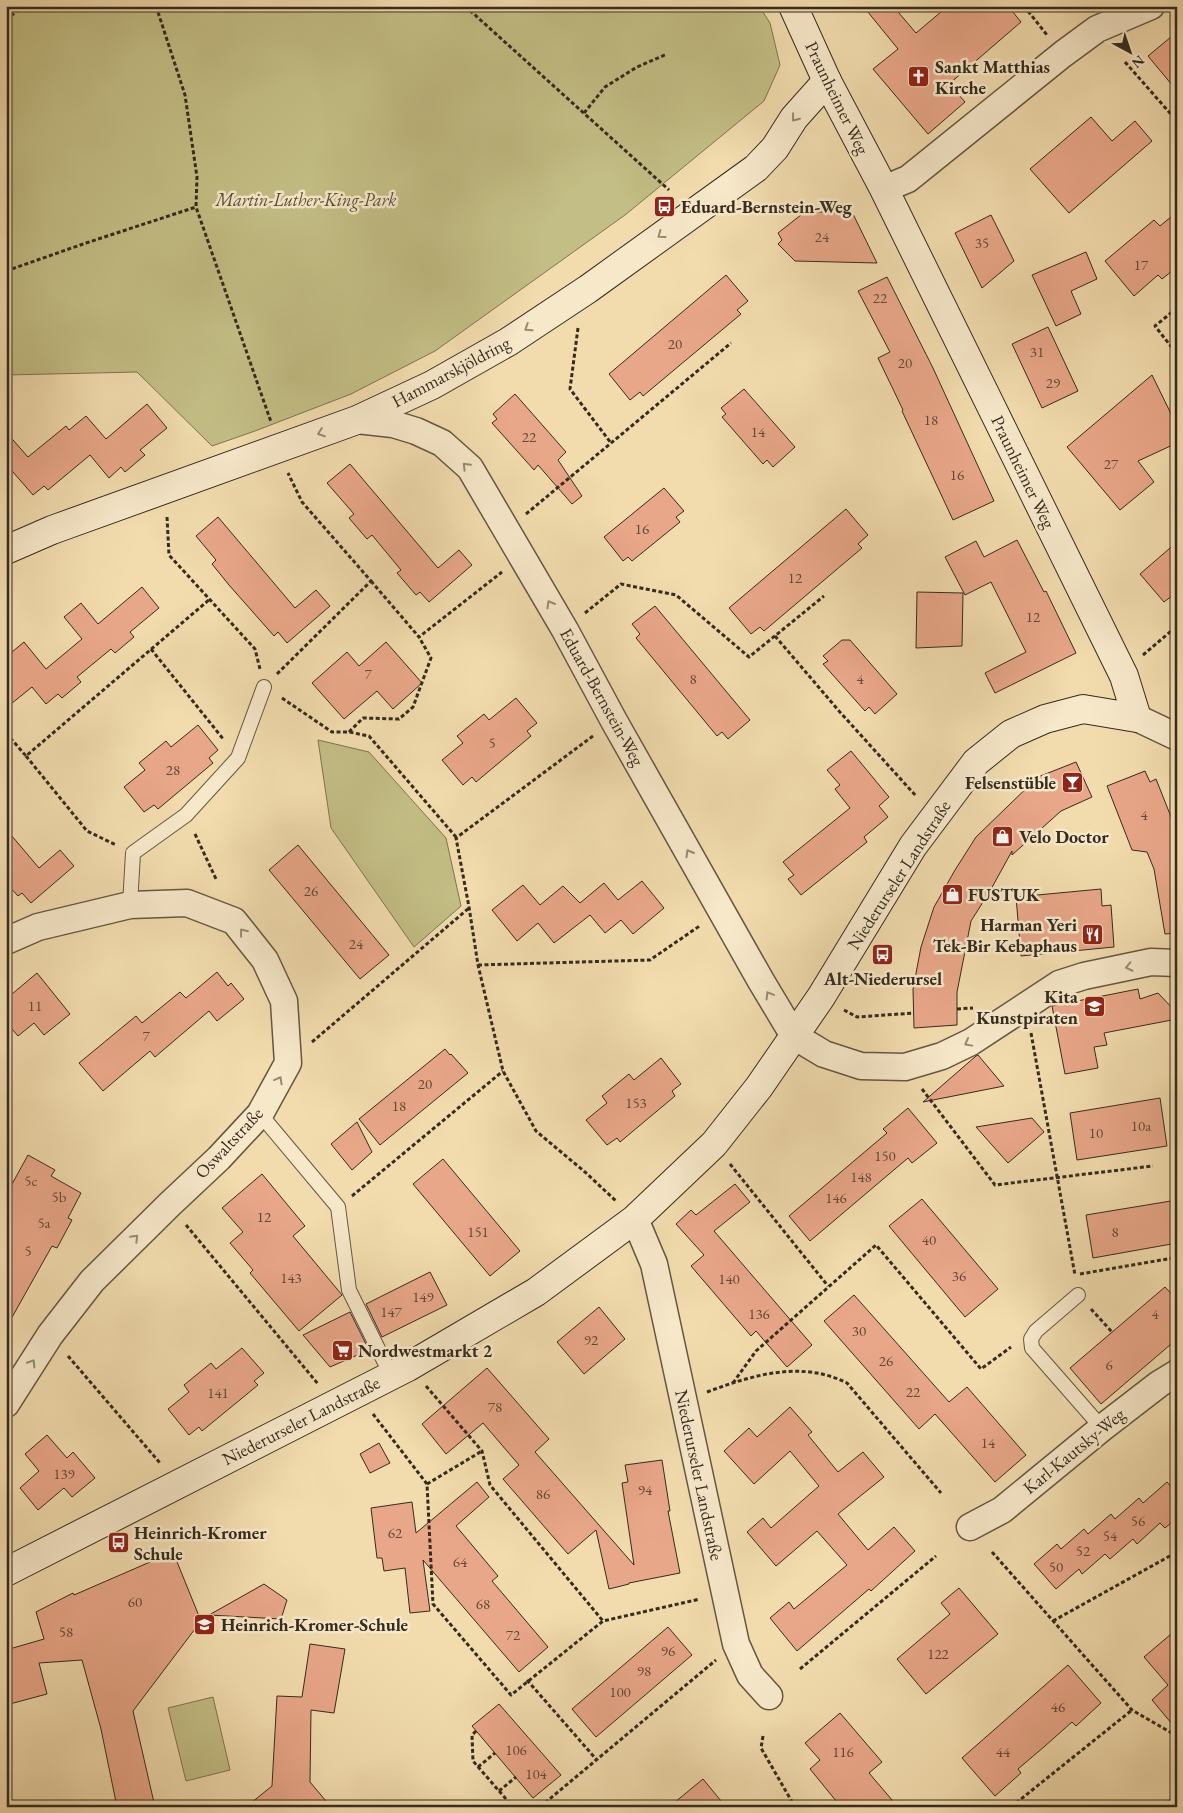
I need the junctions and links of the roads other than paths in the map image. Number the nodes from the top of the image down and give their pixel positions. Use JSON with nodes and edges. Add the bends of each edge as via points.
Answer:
{"nodes":[{"id":1,"x":793,"y":6,"type":"edge"},
{"id":2,"x":1151,"y":6,"type":"edge"},
{"id":3,"x":827,"y":81,"type":"junction"},
{"id":4,"x":884,"y":189,"type":"junction"},
{"id":5,"x":357,"y":420,"type":"junction"},
{"id":6,"x":6,"y":550,"type":"edge"},
{"id":7,"x":264,"y":687,"type":"road end"},
{"id":8,"x":1137,"y":718,"type":"junction"},
{"id":9,"x":1177,"y":737,"type":"edge"},
{"id":10,"x":130,"y":905,"type":"junction"},
{"id":11,"x":6,"y":941,"type":"edge"},
{"id":12,"x":1177,"y":963,"type":"edge"},
{"id":13,"x":794,"y":1036,"type":"junction"},
{"id":14,"x":260,"y":1114,"type":"junction"},
{"id":15,"x":627,"y":1212,"type":"junction"},
{"id":16,"x":1078,"y":1295,"type":"road end"},
{"id":17,"x":1177,"y":1372,"type":"edge"},
{"id":18,"x":391,"y":1375,"type":"junction"},
{"id":19,"x":6,"y":1404,"type":"edge"},
{"id":20,"x":1102,"y":1428,"type":"junction"},
{"id":21,"x":970,"y":1527,"type":"dead end"},
{"id":22,"x":6,"y":1572,"type":"edge"},
{"id":23,"x":770,"y":1696,"type":"dead end"}],
"edges":[{"from":1,"to":3,"type":"main road","name":"Praunheimer Weg"},
{"from":2,"to":4,"type":"street","via":[[1097,29],[908,178]]},
{"from":3,"to":4,"type":"main road","name":"Praunheimer Weg"},
{"from":3,"to":5,"type":"main road","name":"Hammarskjöldring","one_way":true,"via":[[756,168],[588,289],[508,342],[432,385]]},
{"from":4,"to":8,"type":"main road","name":"Praunheimer Weg","via":[[1124,676]]},
{"from":5,"to":6,"type":"main road","name":"Hammarskjöldring","one_way":true,"via":[[52,530]]},
{"from":13,"to":5,"type":"street","name":"Eduard-Bernstein-Weg","one_way":true,"via":[[470,468],[442,443],[416,431],[394,424]]},
{"from":7,"to":10,"type":"lane","via":[[238,758],[186,815],[133,853]]},
{"from":8,"to":9,"type":"street"},
{"from":8,"to":13,"type":"main road","name":"Niederurseler Landstraße","via":[[1083,709],[1045,719],[1011,734],[976,762],[914,846]]},
{"from":10,"to":11,"type":"street","name":"Oswaltstraße","via":[[38,927]]},
{"from":14,"to":10,"type":"street","name":"Oswaltstraße","one_way":true,"via":[[288,1062],[284,1001],[265,960],[234,921],[187,903]]},
{"from":12,"to":13,"type":"street","one_way":true,"via":[[1151,962],[1059,984],[971,1042],[942,1056],[905,1067],[861,1066],[824,1054]]},
{"from":13,"to":15,"type":"main road","name":"Niederurseler Landstraße","via":[[714,1144]]},
{"from":14,"to":18,"type":"lane","via":[[338,1207],[348,1290]]},
{"from":19,"to":14,"type":"street","name":"Oswaltstraße","one_way":true,"via":[[50,1335],[92,1281]]},
{"from":15,"to":18,"type":"main road","name":"Niederurseler Landstraße","via":[[536,1292]]},
{"from":15,"to":23,"type":"street","name":"Niederurseler Landstraße","via":[[654,1264],[736,1644],[750,1675]]},
{"from":16,"to":20,"type":"lane","via":[[1036,1331],[1031,1339],[1032,1348]]},
{"from":17,"to":20,"type":"street","name":"Karl-Kautsky-Weg"},
{"from":18,"to":22,"type":"main road","name":"Niederurseler Landstraße"},
{"from":20,"to":21,"type":"street","name":"Karl-Kautsky-Weg","via":[[1002,1510]]}]}
